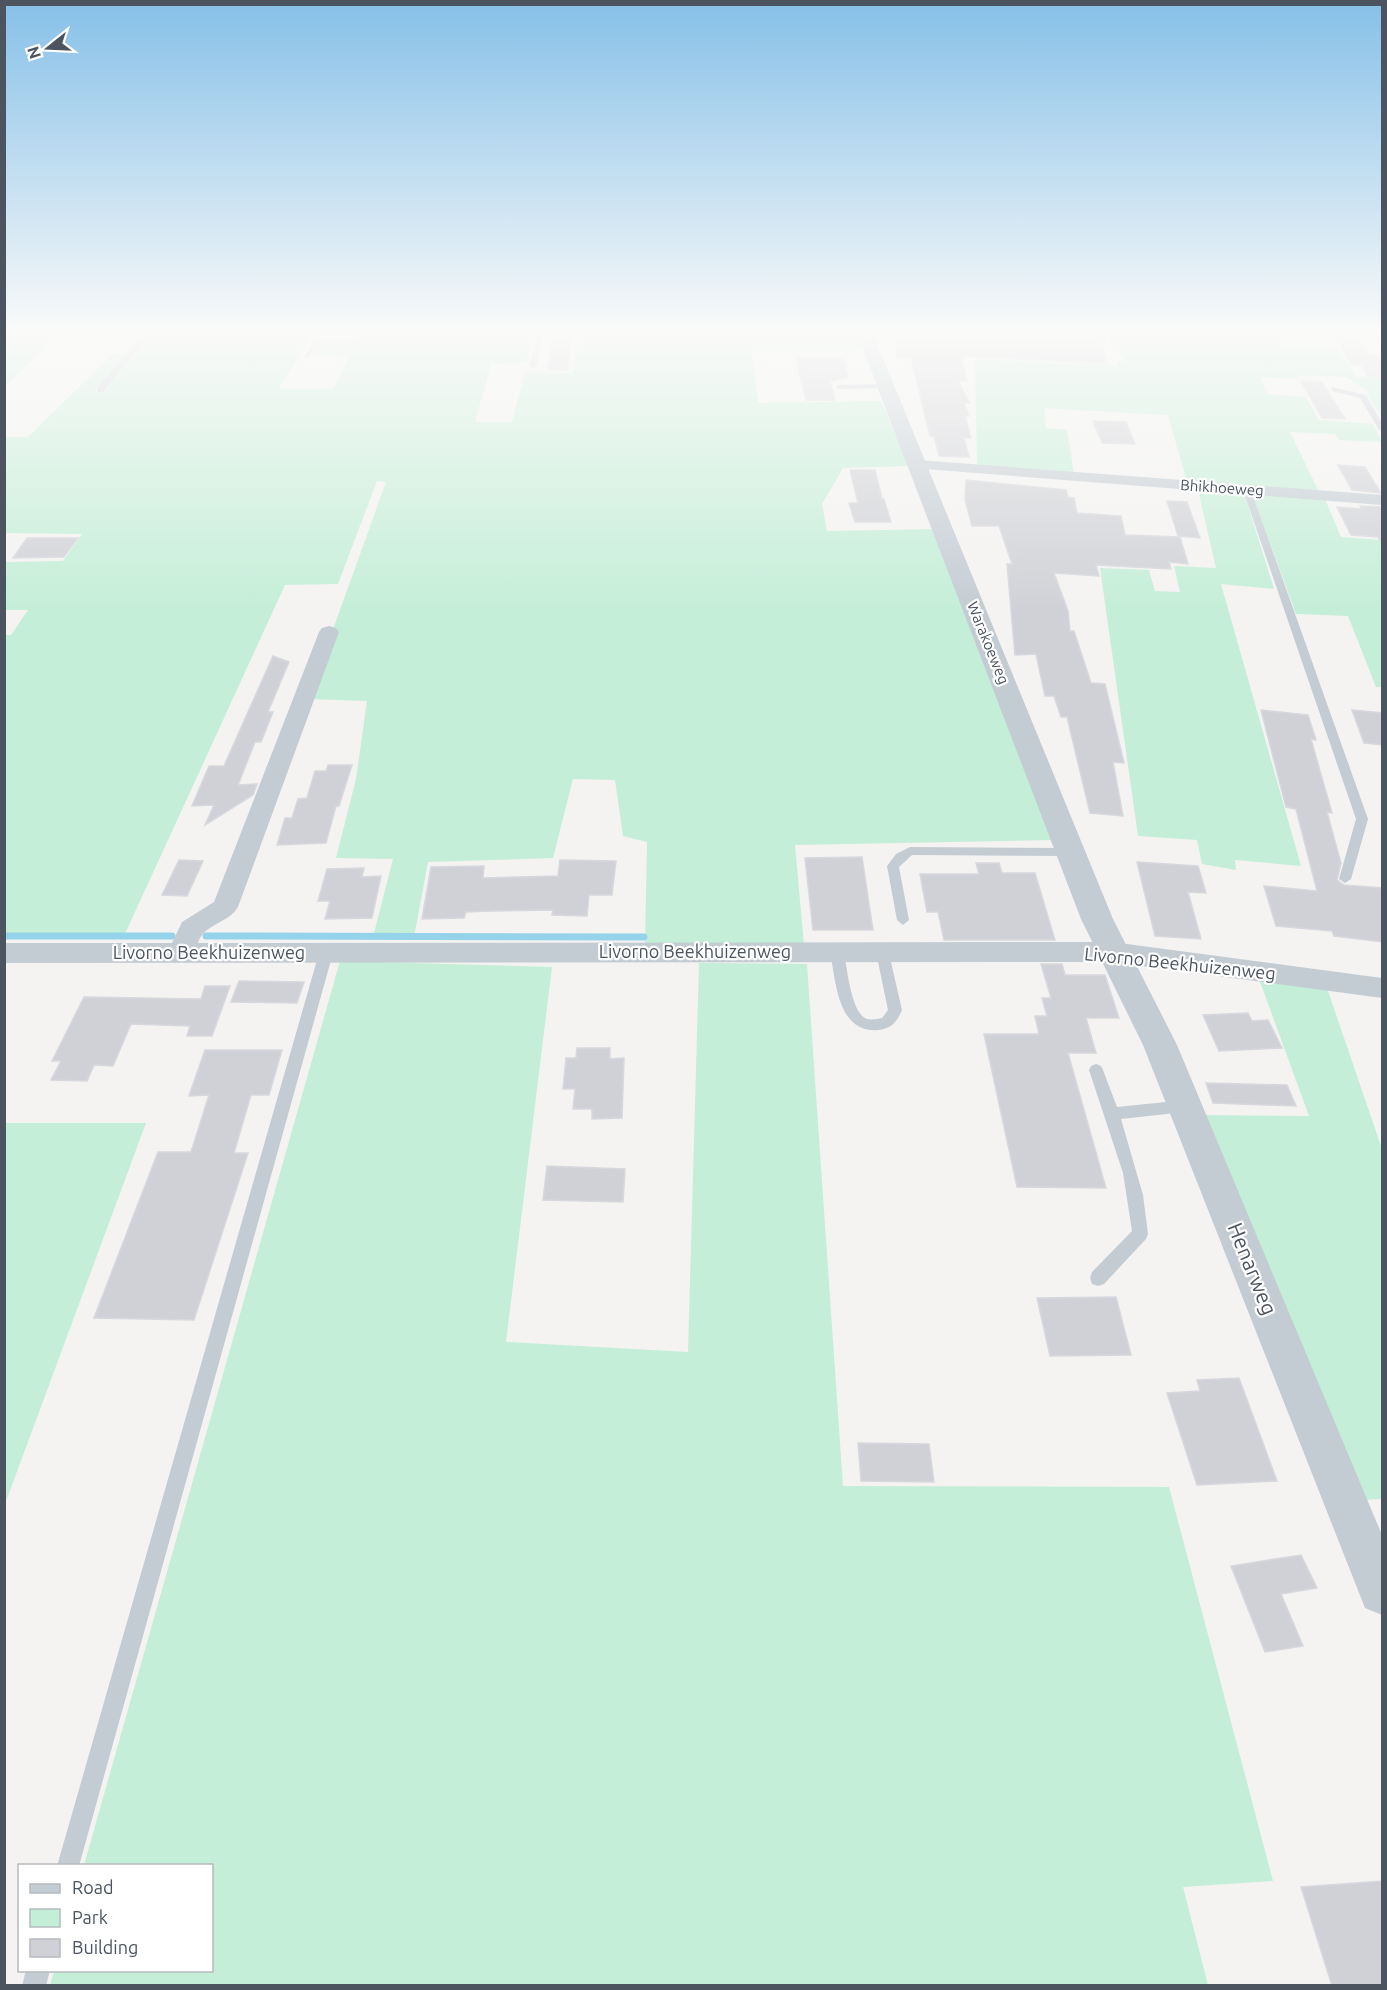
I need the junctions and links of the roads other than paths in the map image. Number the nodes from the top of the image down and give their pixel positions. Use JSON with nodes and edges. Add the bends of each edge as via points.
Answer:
{"nodes":[{"id":1,"x":903,"y":427,"type":"edge"},
{"id":2,"x":918,"y":465,"type":"junction"},
{"id":3,"x":1247,"y":490,"type":"junction"},
{"id":4,"x":1383,"y":501,"type":"edge"},
{"id":5,"x":329,"y":632,"type":"dead end"},
{"id":6,"x":1071,"y":852,"type":"junction"},
{"id":7,"x":1345,"y":879,"type":"dead end"},
{"id":8,"x":903,"y":920,"type":"dead end"},
{"id":9,"x":837,"y":951,"type":"junction"},
{"id":10,"x":883,"y":952,"type":"junction"},
{"id":11,"x":1112,"y":952,"type":"junction"},
{"id":12,"x":4,"y":953,"type":"edge"},
{"id":13,"x":182,"y":953,"type":"junction"},
{"id":14,"x":326,"y":953,"type":"junction"},
{"id":15,"x":1383,"y":988,"type":"edge"},
{"id":16,"x":1096,"y":1070,"type":"dead end"},
{"id":17,"x":1185,"y":1106,"type":"junction"},
{"id":18,"x":1113,"y":1114,"type":"junction"},
{"id":19,"x":1098,"y":1278,"type":"dead end"},
{"id":20,"x":1383,"y":1591,"type":"edge"},
{"id":21,"x":69,"y":1864,"type":"edge"}],
"edges":[{"from":1,"to":2,"type":"street","name":"Warakoeweg"},
{"from":2,"to":3,"type":"street","name":"Bhikhoeweg"},
{"from":2,"to":6,"type":"street","name":"Warakoeweg"},
{"from":3,"to":4,"type":"street","name":"Bhikhoeweg"},
{"from":3,"to":7,"type":"lane","via":[[1362,819]]},
{"from":5,"to":13,"type":"street","via":[[225,907],[189,931]]},
{"from":6,"to":8,"type":"lane","via":[[910,851],[893,866]]},
{"from":6,"to":11,"type":"street","name":"Warakoeweg"},
{"from":9,"to":10,"type":"street","name":"Livorno Beekhuizenweg"},
{"from":9,"to":10,"type":"lane","via":[[849,1008],[858,1021],[869,1025],[884,1024],[892,1019],[895,1010]]},
{"from":9,"to":14,"type":"street","name":"Livorno Beekhuizenweg"},
{"from":10,"to":11,"type":"street","name":"Livorno Beekhuizenweg"},
{"from":11,"to":15,"type":"street","name":"Livorno Beekhuizenweg"},
{"from":11,"to":17,"type":"street","name":"Henarweg","via":[[1131,985]]},
{"from":12,"to":13,"type":"street","name":"Livorno Beekhuizenweg"},
{"from":13,"to":14,"type":"street","name":"Livorno Beekhuizenweg"},
{"from":14,"to":21,"type":"lane"},
{"from":16,"to":18,"type":"lane"},
{"from":17,"to":18,"type":"lane"},
{"from":17,"to":20,"type":"street","name":"Henarweg"},
{"from":18,"to":19,"type":"lane","via":[[1140,1213],[1140,1234]]}]}
